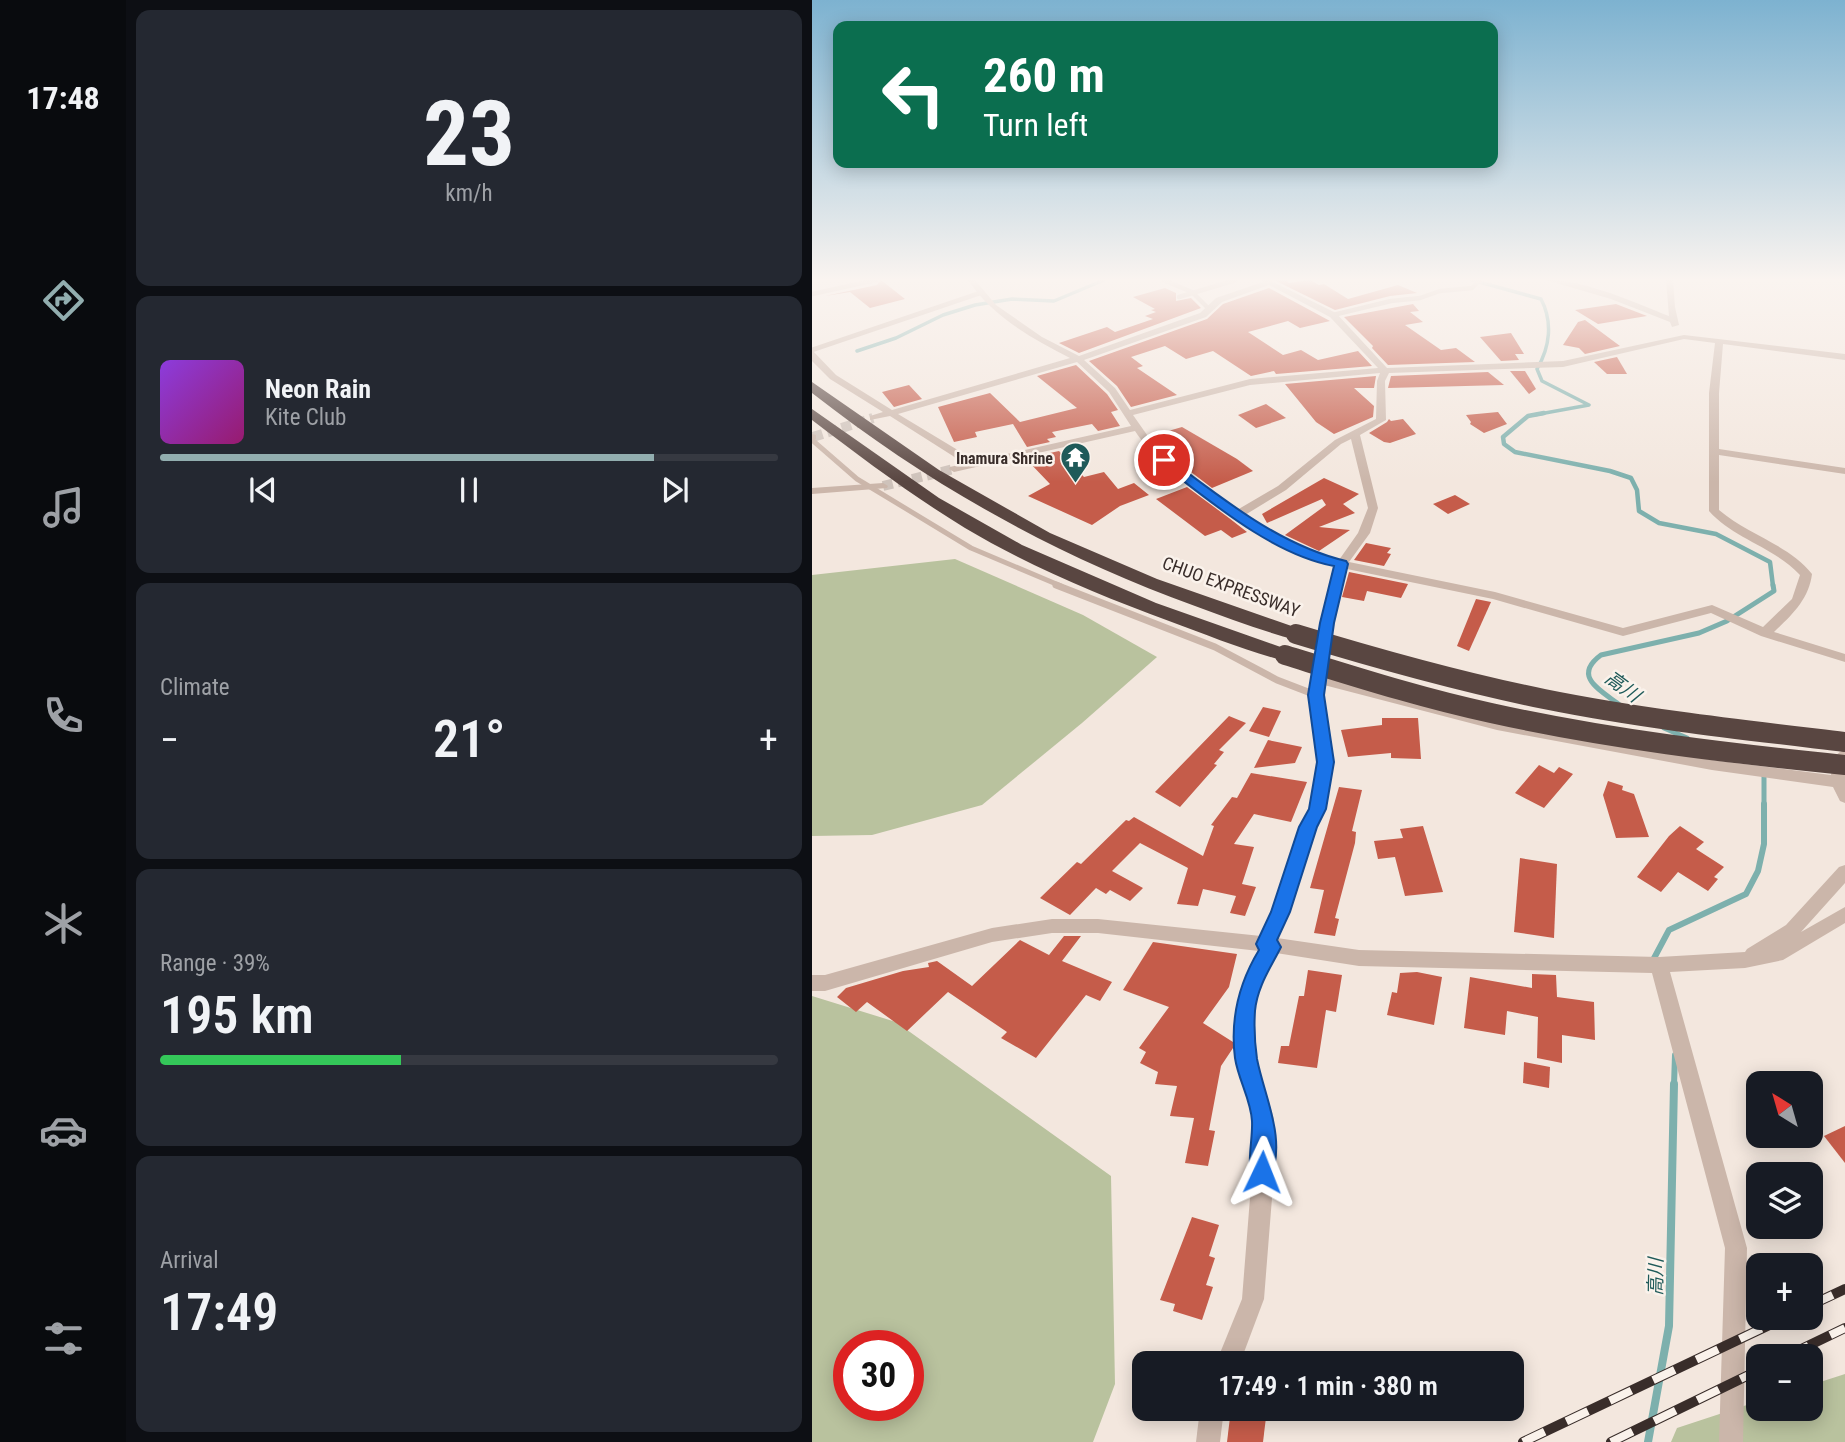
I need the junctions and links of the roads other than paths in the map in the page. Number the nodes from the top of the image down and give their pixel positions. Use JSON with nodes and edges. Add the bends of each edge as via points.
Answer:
{"nodes":[{"id":1,"x":1057,"y":347,"type":"edge"},
{"id":2,"x":1111,"y":347,"type":"edge"},
{"id":3,"x":1363,"y":347,"type":"edge"},
{"id":4,"x":1633,"y":347,"type":"edge"},
{"id":5,"x":1718,"y":347,"type":"edge"},
{"id":6,"x":1763,"y":347,"type":"edge"},
{"id":7,"x":812,"y":352,"type":"edge"},
{"id":8,"x":1845,"y":357,"type":"edge"},
{"id":9,"x":1078,"y":359,"type":"junction"},
{"id":10,"x":1385,"y":371,"type":"junction"},
{"id":11,"x":812,"y":386,"type":"edge"},
{"id":12,"x":812,"y":413,"type":"edge"},
{"id":13,"x":890,"y":413,"type":"junction"},
{"id":14,"x":1127,"y":414,"type":"junction"},
{"id":15,"x":873,"y":418,"type":"tunnel mouth"},
{"id":16,"x":1137,"y":428,"type":"junction"},
{"id":17,"x":1355,"y":434,"type":"junction"},
{"id":18,"x":812,"y":438,"type":"edge"},
{"id":19,"x":1714,"y":451,"type":"junction"},
{"id":20,"x":969,"y":466,"type":"junction"},
{"id":21,"x":954,"y":469,"type":"tunnel mouth"},
{"id":22,"x":1845,"y":471,"type":"edge"},
{"id":23,"x":879,"y":487,"type":"junction"},
{"id":24,"x":812,"y":491,"type":"edge"},
{"id":25,"x":1237,"y":515,"type":"junction"},
{"id":26,"x":1342,"y":564,"type":"junction"},
{"id":27,"x":1760,"y":630,"type":"junction"},
{"id":28,"x":1845,"y":658,"type":"edge"},
{"id":29,"x":1319,"y":679,"type":"junction"},
{"id":30,"x":1316,"y":695,"type":"junction"},
{"id":31,"x":1845,"y":742,"type":"edge"},
{"id":32,"x":1845,"y":755,"type":"edge"},
{"id":33,"x":1843,"y":781,"type":"edge"},
{"id":34,"x":1845,"y":872,"type":"edge"},
{"id":35,"x":1845,"y":914,"type":"edge"},
{"id":36,"x":1268,"y":945,"type":"junction"},
{"id":37,"x":1745,"y":960,"type":"junction"},
{"id":38,"x":1659,"y":965,"type":"junction"},
{"id":39,"x":812,"y":982,"type":"edge"},
{"id":40,"x":1233,"y":1351,"type":"edge"},
{"id":41,"x":1211,"y":1421,"type":"edge"},
{"id":42,"x":1208,"y":1442,"type":"edge"},
{"id":43,"x":1731,"y":1442,"type":"edge"}],
"edges":[{"from":1,"to":9,"type":"street"},
{"from":2,"to":9,"type":"street"},
{"from":3,"to":10,"type":"street"},
{"from":4,"to":10,"type":"street","via":[[1546,365]]},
{"from":5,"to":19,"type":"street"},
{"from":6,"to":8,"type":"street"},
{"from":7,"to":13,"type":"street","via":[[834,377]]},
{"from":9,"to":13,"type":"street"},
{"from":9,"to":14,"type":"street","via":[[1112,390]]},
{"from":10,"to":14,"type":"street","via":[[1250,382]]},
{"from":10,"to":17,"type":"street","via":[[1381,420]]},
{"from":11,"to":31,"type":"highway","name":"CHUO EXPRESSWAY","bridge":true,"via":[[919,464],[1013,521],[1107,565],[1296,634],[1503,691],[1657,718]]},
{"from":12,"to":33,"type":"highway","bridge":true,"via":[[934,502],[1017,547],[1150,608],[1439,701],[1729,754]]},
{"from":13,"to":15,"type":"street"},
{"from":13,"to":20,"type":"street"},
{"from":14,"to":16,"type":"street"},
{"from":16,"to":20,"type":"street"},
{"from":16,"to":25,"type":"street","via":[[1164,460]]},
{"from":17,"to":25,"type":"street"},
{"from":17,"to":26,"type":"street","via":[[1373,508],[1364,533]]},
{"from":18,"to":23,"type":"lane","via":[[857,479]]},
{"from":19,"to":22,"type":"street"},
{"from":19,"to":27,"type":"street","via":[[1714,511],[1797,562],[1806,574],[1799,600]]},
{"from":20,"to":21,"type":"street"},
{"from":23,"to":24,"type":"street"},
{"from":23,"to":30,"type":"lane","via":[[971,548],[1215,647]]},
{"from":25,"to":26,"type":"street","via":[[1294,548]]},
{"from":26,"to":27,"type":"street","via":[[1495,596],[1623,632],[1712,609]]},
{"from":26,"to":29,"type":"street"},
{"from":27,"to":28,"type":"street"},
{"from":29,"to":30,"type":"street"},
{"from":29,"to":33,"type":"street","via":[[1497,725],[1609,748]]},
{"from":30,"to":36,"type":"street","via":[[1325,762],[1317,809]]},
{"from":32,"to":33,"type":"street"},
{"from":34,"to":37,"type":"street","via":[[1791,930]]},
{"from":35,"to":37,"type":"street","via":[[1783,952]]},
{"from":36,"to":38,"type":"street","via":[[1359,958]]},
{"from":36,"to":39,"type":"street","via":[[1098,926],[1052,926],[992,935],[825,983]]},
{"from":36,"to":40,"type":"street","via":[[1245,1010],[1246,1059],[1264,1119],[1253,1299]]},
{"from":37,"to":38,"type":"street"},
{"from":38,"to":43,"type":"street","via":[[1736,1248]]},
{"from":41,"to":42,"type":"street"}]}
